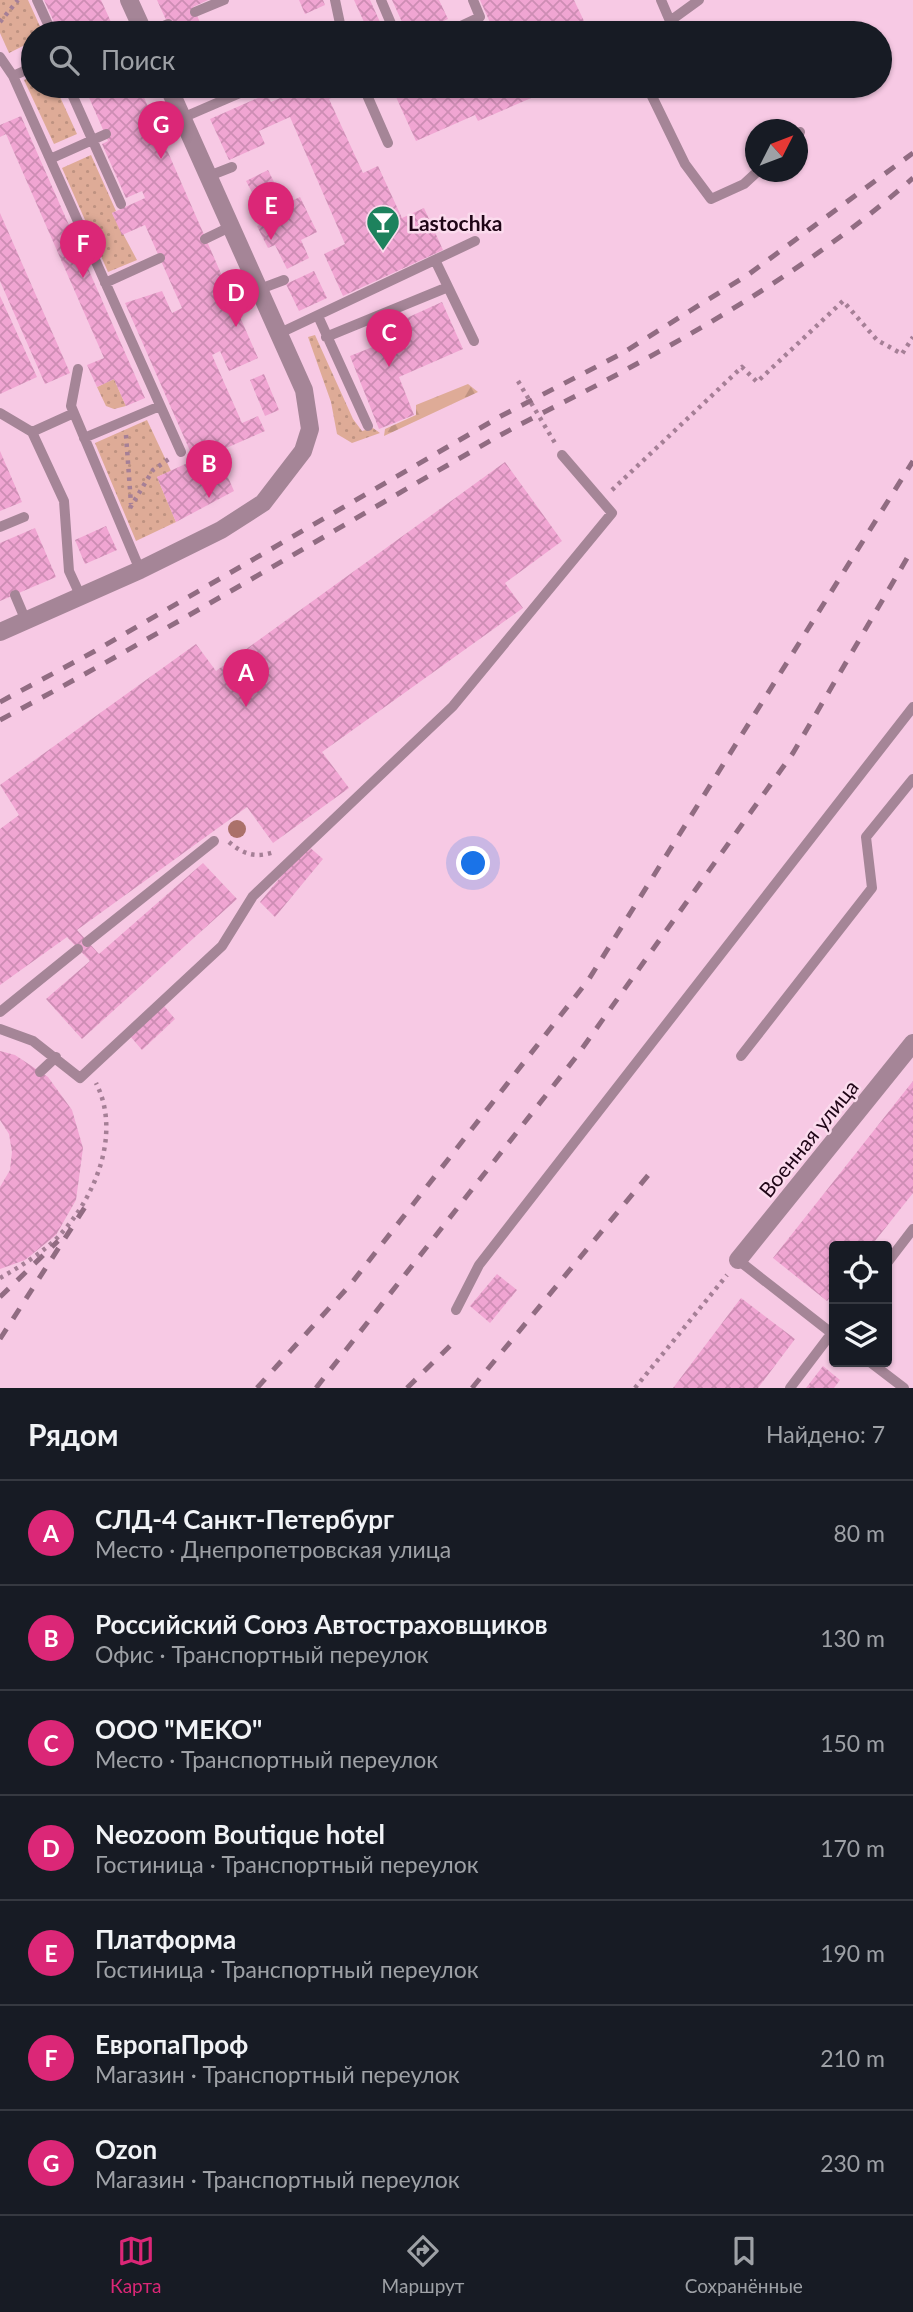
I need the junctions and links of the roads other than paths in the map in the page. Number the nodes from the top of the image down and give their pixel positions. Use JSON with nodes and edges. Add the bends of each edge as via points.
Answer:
{"nodes":[{"id":1,"x":37,"y":0,"type":"edge"},
{"id":2,"x":129,"y":0,"type":"edge"},
{"id":3,"x":225,"y":0,"type":"edge"},
{"id":4,"x":335,"y":0,"type":"edge"},
{"id":5,"x":381,"y":0,"type":"edge"},
{"id":6,"x":473,"y":0,"type":"edge"},
{"id":7,"x":661,"y":0,"type":"edge"},
{"id":8,"x":699,"y":0,"type":"edge"},
{"id":9,"x":195,"y":12,"type":"dead end"},
{"id":10,"x":47,"y":21,"type":"edge"},
{"id":11,"x":139,"y":21,"type":"edge"},
{"id":12,"x":339,"y":21,"type":"edge"},
{"id":13,"x":390,"y":21,"type":"edge"},
{"id":14,"x":472,"y":21,"type":"edge"},
{"id":15,"x":670,"y":21,"type":"joint"},
{"id":16,"x":0,"y":58,"type":"edge"},
{"id":17,"x":21,"y":72,"type":"edge"},
{"id":18,"x":13,"y":76,"type":"junction"},
{"id":19,"x":21,"y":94,"type":"edge"},
{"id":20,"x":23,"y":98,"type":"edge"},
{"id":21,"x":74,"y":98,"type":"edge"},
{"id":22,"x":173,"y":98,"type":"edge"},
{"id":23,"x":219,"y":98,"type":"edge"},
{"id":24,"x":368,"y":98,"type":"edge"},
{"id":25,"x":653,"y":98,"type":"edge"},
{"id":26,"x":179,"y":111,"type":"junction"},
{"id":27,"x":152,"y":114,"type":"dead end"},
{"id":28,"x":106,"y":135,"type":"dead end"},
{"id":29,"x":93,"y":140,"type":"junction"},
{"id":30,"x":388,"y":143,"type":"dead end"},
{"id":31,"x":50,"y":159,"type":"junction"},
{"id":32,"x":232,"y":167,"type":"dead end"},
{"id":33,"x":209,"y":176,"type":"junction"},
{"id":34,"x":746,"y":182,"type":"edge"},
{"id":35,"x":121,"y":204,"type":"dead end"},
{"id":36,"x":232,"y":226,"type":"junction"},
{"id":37,"x":205,"y":239,"type":"dead end"},
{"id":38,"x":475,"y":241,"type":"dead end"},
{"id":39,"x":160,"y":258,"type":"dead end"},
{"id":40,"x":436,"y":260,"type":"junction"},
{"id":41,"x":284,"y":279,"type":"dead end"},
{"id":42,"x":105,"y":283,"type":"junction"},
{"id":43,"x":448,"y":287,"type":"junction"},
{"id":44,"x":260,"y":289,"type":"junction"},
{"id":45,"x":318,"y":316,"type":"junction"},
{"id":46,"x":280,"y":333,"type":"junction"},
{"id":47,"x":326,"y":337,"type":"junction"},
{"id":48,"x":474,"y":341,"type":"dead end"},
{"id":49,"x":78,"y":369,"type":"dead end"},
{"id":50,"x":160,"y":406,"type":"junction"},
{"id":51,"x":0,"y":413,"type":"edge"},
{"id":52,"x":74,"y":413,"type":"junction"},
{"id":53,"x":368,"y":426,"type":"dead end"},
{"id":54,"x":32,"y":432,"type":"junction"},
{"id":55,"x":85,"y":438,"type":"junction"},
{"id":56,"x":180,"y":452,"type":"road end"},
{"id":57,"x":562,"y":455,"type":"road end"},
{"id":58,"x":24,"y":517,"type":"dead end"},
{"id":59,"x":0,"y":527,"type":"edge"},
{"id":60,"x":140,"y":570,"type":"junction"},
{"id":61,"x":15,"y":595,"type":"dead end"},
{"id":62,"x":81,"y":597,"type":"junction"},
{"id":63,"x":26,"y":621,"type":"junction"},
{"id":64,"x":0,"y":632,"type":"edge"},
{"id":65,"x":913,"y":707,"type":"edge"},
{"id":66,"x":913,"y":779,"type":"edge"},
{"id":67,"x":214,"y":841,"type":"road end"},
{"id":68,"x":88,"y":942,"type":"dead end"},
{"id":69,"x":78,"y":950,"type":"dead end"},
{"id":70,"x":0,"y":1012,"type":"edge"},
{"id":71,"x":0,"y":1029,"type":"edge"},
{"id":72,"x":911,"y":1050,"type":"edge"},
{"id":73,"x":56,"y":1056,"type":"junction"},
{"id":74,"x":741,"y":1056,"type":"dead end"},
{"id":75,"x":40,"y":1072,"type":"dead end"},
{"id":76,"x":913,"y":1229,"type":"edge"},
{"id":77,"x":892,"y":1256,"type":"edge"},
{"id":78,"x":738,"y":1261,"type":"joint"},
{"id":79,"x":456,"y":1310,"type":"dead end"},
{"id":80,"x":829,"y":1329,"type":"edge"},
{"id":81,"x":829,"y":1337,"type":"edge"},
{"id":82,"x":877,"y":1367,"type":"edge"},
{"id":83,"x":790,"y":1388,"type":"edge"},
{"id":84,"x":904,"y":1388,"type":"edge"}],
"edges":[{"from":1,"to":10,"type":"lane"},
{"from":2,"to":11,"type":"street"},
{"from":3,"to":9,"type":"lane"},
{"from":4,"to":12,"type":"lane"},
{"from":5,"to":13,"type":"lane"},
{"from":6,"to":14,"type":"lane","via":[[480,17]]},
{"from":7,"to":15,"type":"lane"},
{"from":8,"to":15,"type":"lane"},
{"from":16,"to":18,"type":"lane"},
{"from":17,"to":18,"type":"lane"},
{"from":18,"to":19,"type":"lane"},
{"from":20,"to":31,"type":"lane"},
{"from":21,"to":29,"type":"lane"},
{"from":22,"to":26,"type":"street"},
{"from":23,"to":26,"type":"lane"},
{"from":24,"to":30,"type":"lane"},
{"from":25,"to":34,"type":"lane","via":[[685,164],[711,199]]},
{"from":26,"to":27,"type":"lane"},
{"from":26,"to":33,"type":"street"},
{"from":28,"to":29,"type":"lane"},
{"from":29,"to":31,"type":"lane"},
{"from":29,"to":35,"type":"lane"},
{"from":31,"to":42,"type":"lane"},
{"from":32,"to":33,"type":"lane"},
{"from":33,"to":36,"type":"street"},
{"from":36,"to":37,"type":"lane"},
{"from":36,"to":44,"type":"street"},
{"from":38,"to":40,"type":"lane"},
{"from":39,"to":42,"type":"lane"},
{"from":40,"to":43,"type":"lane"},
{"from":40,"to":45,"type":"lane"},
{"from":41,"to":44,"type":"lane"},
{"from":42,"to":50,"type":"lane"},
{"from":43,"to":47,"type":"lane"},
{"from":43,"to":48,"type":"lane"},
{"from":44,"to":46,"type":"street"},
{"from":45,"to":46,"type":"lane"},
{"from":45,"to":47,"type":"lane"},
{"from":46,"to":60,"type":"street","via":[[309,408],[310,429],[303,451],[263,503]]},
{"from":47,"to":53,"type":"lane"},
{"from":49,"to":52,"type":"lane","via":[[71,406]]},
{"from":50,"to":55,"type":"lane"},
{"from":50,"to":56,"type":"lane"},
{"from":51,"to":54,"type":"lane"},
{"from":52,"to":54,"type":"lane"},
{"from":52,"to":55,"type":"lane"},
{"from":54,"to":62,"type":"lane","via":[[64,501],[69,571]]},
{"from":55,"to":60,"type":"lane"},
{"from":57,"to":73,"type":"lane","via":[[612,513],[453,706],[253,896],[222,946],[80,1078]]},
{"from":58,"to":59,"type":"lane"},
{"from":60,"to":62,"type":"street"},
{"from":61,"to":63,"type":"lane"},
{"from":62,"to":63,"type":"street"},
{"from":63,"to":64,"type":"street"},
{"from":65,"to":79,"type":"lane","via":[[479,1265]]},
{"from":66,"to":74,"type":"lane","via":[[866,837],[872,888]]},
{"from":67,"to":68,"type":"lane"},
{"from":69,"to":70,"type":"lane"},
{"from":71,"to":73,"type":"lane","via":[[33,1041]]},
{"from":72,"to":78,"type":"street","name":"Военная улица"},
{"from":73,"to":75,"type":"lane"},
{"from":76,"to":77,"type":"lane"},
{"from":78,"to":80,"type":"lane"},
{"from":81,"to":83,"type":"lane"},
{"from":82,"to":84,"type":"lane"}]}
